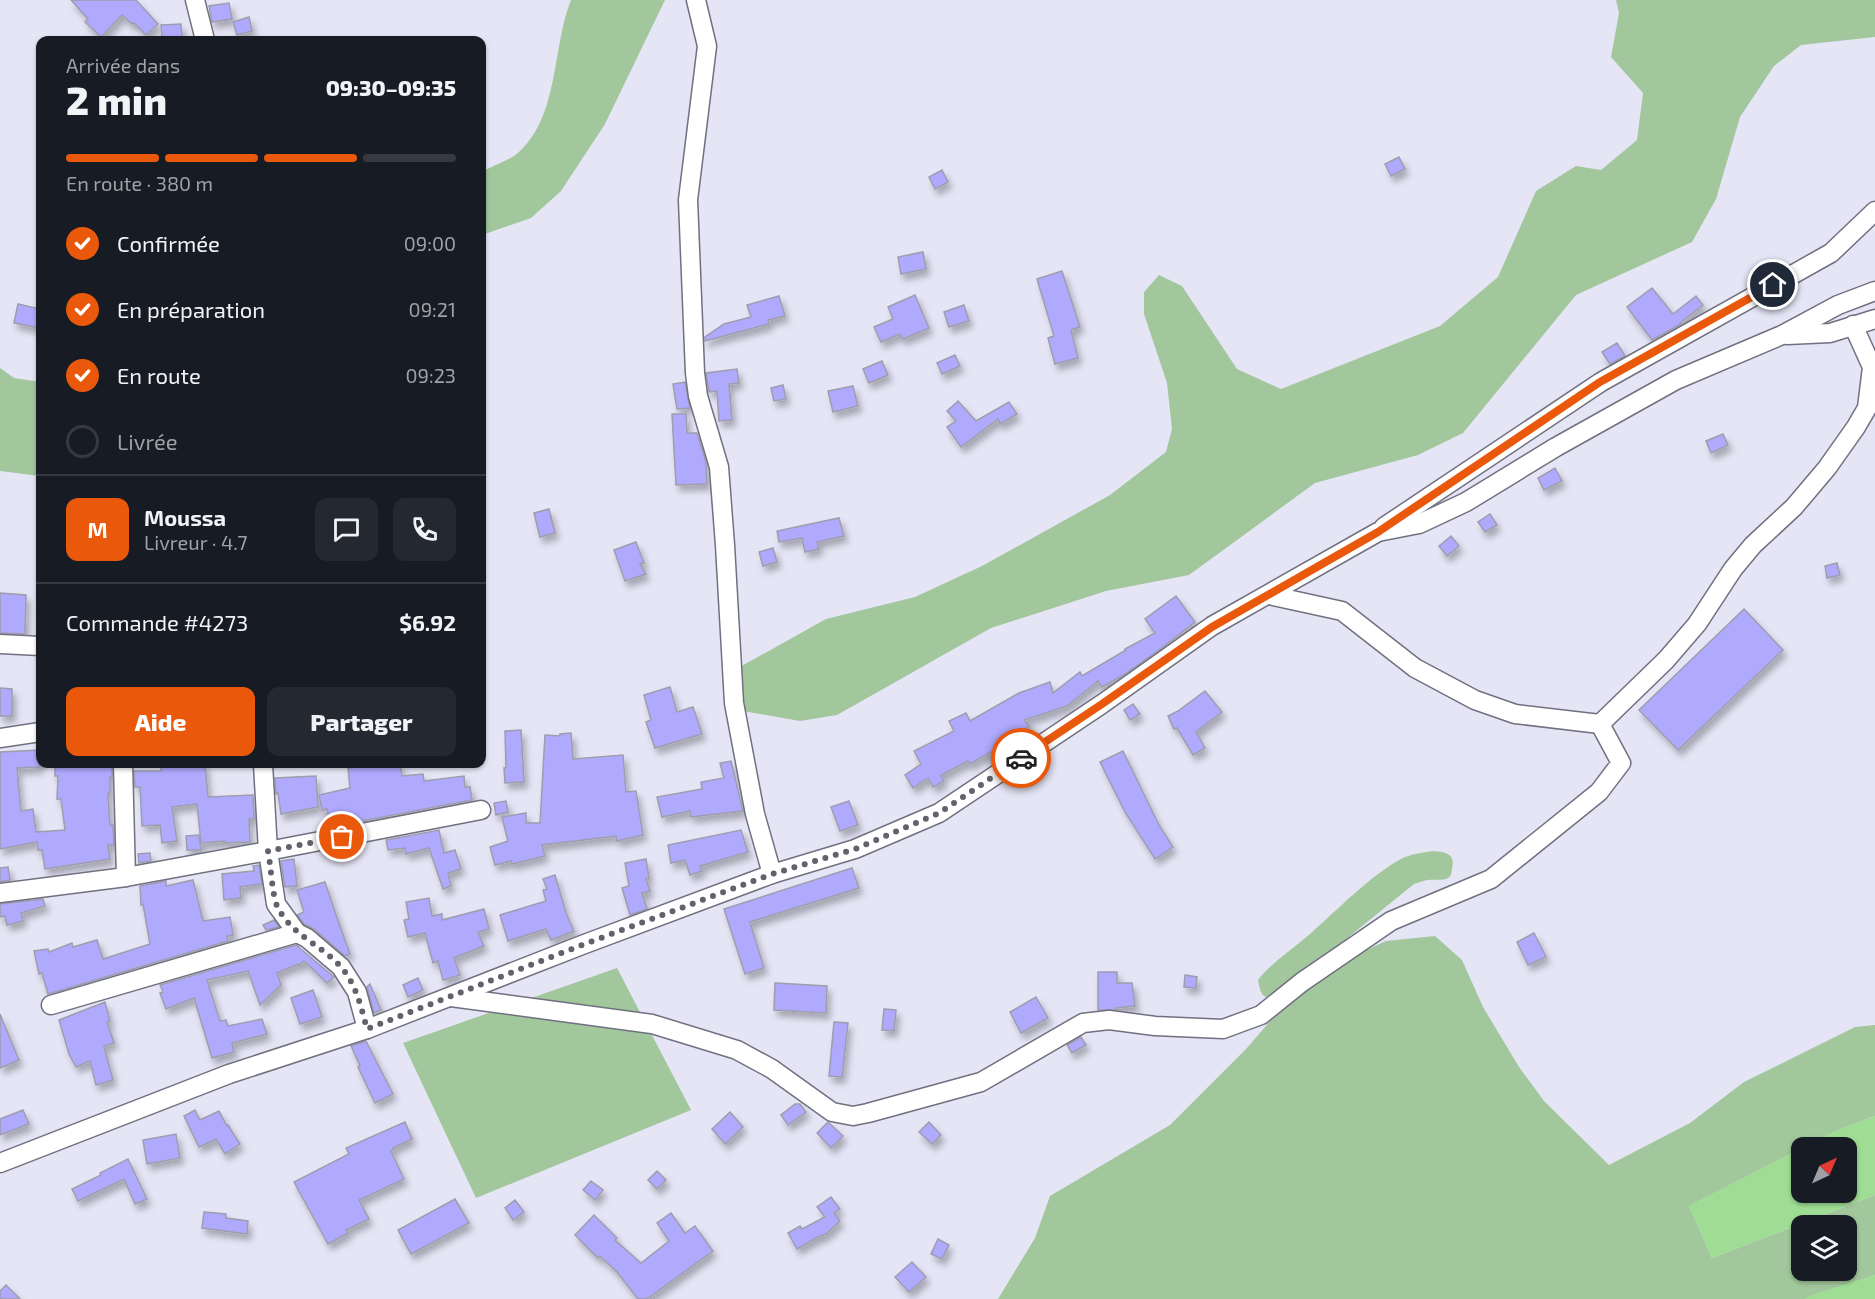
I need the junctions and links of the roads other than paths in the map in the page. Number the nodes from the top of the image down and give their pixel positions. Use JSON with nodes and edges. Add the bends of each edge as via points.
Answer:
{"nodes":[{"id":1,"x":195,"y":0,"type":"edge"},
{"id":2,"x":696,"y":0,"type":"edge"},
{"id":3,"x":204,"y":36,"type":"edge"},
{"id":4,"x":1875,"y":211,"type":"edge"},
{"id":5,"x":1875,"y":291,"type":"edge"},
{"id":6,"x":1875,"y":320,"type":"edge"},
{"id":7,"x":1853,"y":325,"type":"junction"},
{"id":8,"x":1782,"y":335,"type":"junction"},
{"id":9,"x":1378,"y":532,"type":"junction"},
{"id":10,"x":1269,"y":595,"type":"junction"},
{"id":11,"x":0,"y":644,"type":"edge"},
{"id":12,"x":36,"y":646,"type":"edge"},
{"id":13,"x":1600,"y":724,"type":"junction"},
{"id":14,"x":36,"y":733,"type":"edge"},
{"id":15,"x":0,"y":738,"type":"edge"},
{"id":16,"x":123,"y":768,"type":"edge"},
{"id":17,"x":264,"y":768,"type":"edge"},
{"id":18,"x":482,"y":810,"type":"dead end"},
{"id":19,"x":268,"y":851,"type":"junction"},
{"id":20,"x":772,"y":874,"type":"junction"},
{"id":21,"x":126,"y":877,"type":"junction"},
{"id":22,"x":0,"y":893,"type":"edge"},
{"id":23,"x":297,"y":933,"type":"junction"},
{"id":24,"x":449,"y":996,"type":"junction"},
{"id":25,"x":51,"y":1005,"type":"dead end"},
{"id":26,"x":367,"y":1029,"type":"junction"},
{"id":27,"x":0,"y":1163,"type":"edge"}],
"edges":[{"from":1,"to":3,"type":"street"},
{"from":2,"to":20,"type":"street","via":[[707,46],[688,200],[695,373],[719,467],[734,704],[755,814]]},
{"from":4,"to":9,"type":"street","via":[[1831,253],[1600,382]]},
{"from":5,"to":8,"type":"street","via":[[1838,305]]},
{"from":6,"to":7,"type":"street"},
{"from":7,"to":8,"type":"street","via":[[1830,333]]},
{"from":7,"to":13,"type":"street","via":[[1872,367],[1867,408],[1856,428],[1794,507],[1733,569],[1698,624]]},
{"from":8,"to":9,"type":"street","via":[[1676,380],[1466,502],[1419,524]]},
{"from":9,"to":10,"type":"street"},
{"from":10,"to":13,"type":"street","via":[[1342,611],[1414,668],[1475,700],[1515,714]]},
{"from":10,"to":20,"type":"street","via":[[1212,627],[939,813],[855,849]]},
{"from":11,"to":12,"type":"street"},
{"from":13,"to":24,"type":"street","via":[[1621,763],[1599,792],[1491,879],[1391,921],[1261,1015],[1222,1029],[1109,1020],[1083,1023],[981,1082],[868,1113],[853,1116],[832,1112],[772,1069],[737,1050],[652,1024]]},
{"from":14,"to":15,"type":"street"},
{"from":16,"to":21,"type":"street"},
{"from":17,"to":19,"type":"street"},
{"from":18,"to":19,"type":"street"},
{"from":19,"to":21,"type":"street"},
{"from":19,"to":23,"type":"street","via":[[276,904]]},
{"from":20,"to":24,"type":"street"},
{"from":21,"to":22,"type":"street"},
{"from":23,"to":25,"type":"street"},
{"from":23,"to":26,"type":"street","via":[[341,966],[357,992]]},
{"from":24,"to":26,"type":"street"},
{"from":26,"to":27,"type":"street","via":[[229,1074]]}]}
